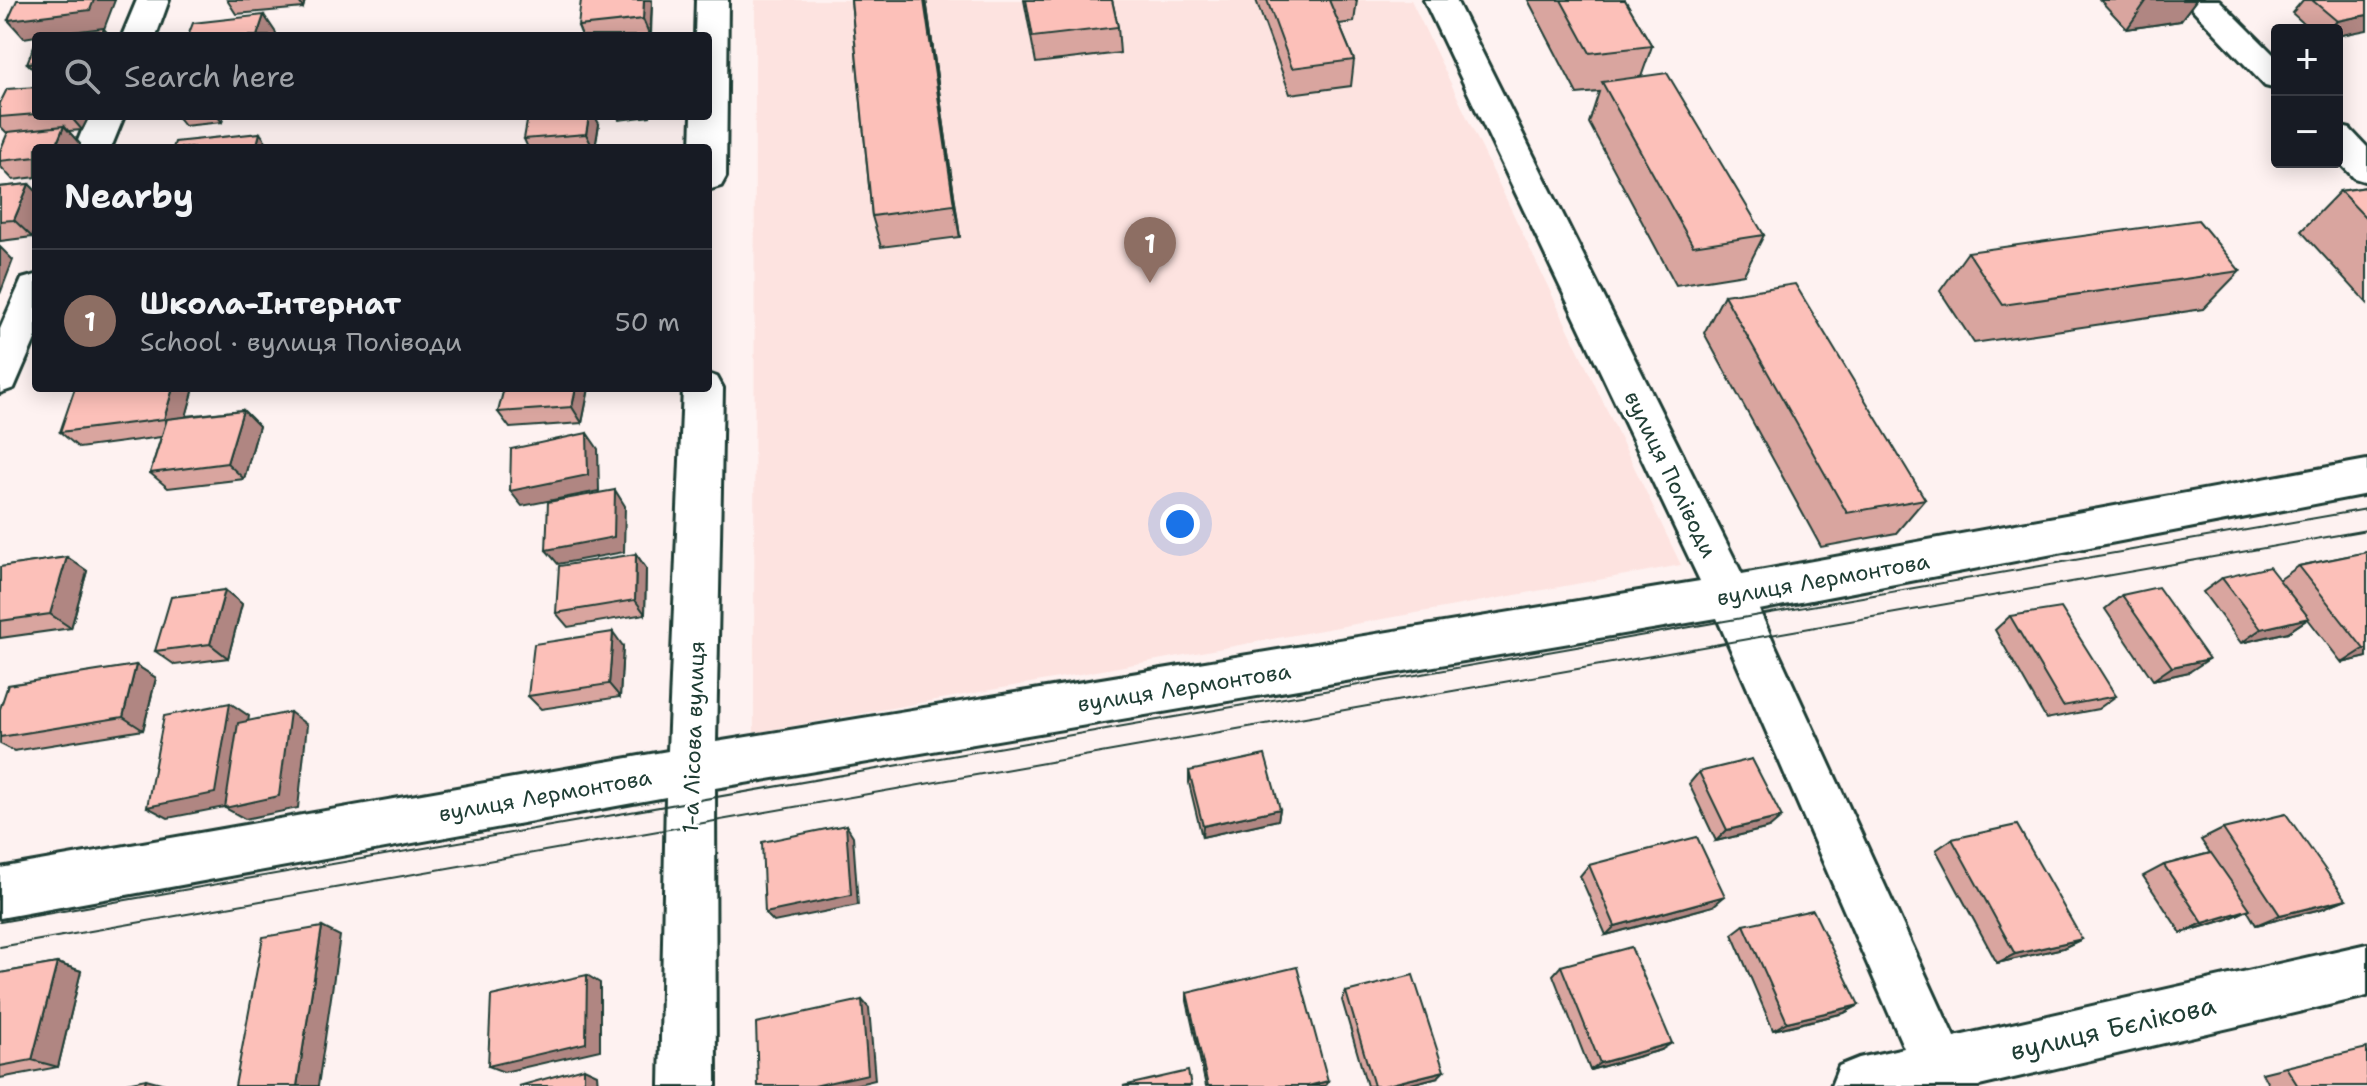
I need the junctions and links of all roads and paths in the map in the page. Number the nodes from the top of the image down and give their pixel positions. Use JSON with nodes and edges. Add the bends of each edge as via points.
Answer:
{"nodes":[{"id":1,"x":153,"y":0,"type":"edge"},
{"id":2,"x":712,"y":0,"type":"edge"},
{"id":3,"x":1440,"y":0,"type":"edge"},
{"id":4,"x":2200,"y":0,"type":"edge"},
{"id":5,"x":141,"y":32,"type":"edge"},
{"id":6,"x":711,"y":32,"type":"edge"},
{"id":7,"x":2271,"y":72,"type":"edge"},
{"id":8,"x":104,"y":120,"type":"edge"},
{"id":9,"x":709,"y":120,"type":"edge"},
{"id":10,"x":95,"y":144,"type":"edge"},
{"id":11,"x":709,"y":144,"type":"edge"},
{"id":12,"x":2343,"y":144,"type":"edge"},
{"id":13,"x":2367,"y":169,"type":"edge"},
{"id":14,"x":32,"y":299,"type":"edge"},
{"id":15,"x":0,"y":377,"type":"edge"},
{"id":16,"x":703,"y":392,"type":"edge"},
{"id":17,"x":2367,"y":477,"type":"edge"},
{"id":18,"x":1730,"y":596,"type":"junction"},
{"id":19,"x":693,"y":769,"type":"junction"},
{"id":20,"x":0,"y":893,"type":"edge"},
{"id":21,"x":2367,"y":970,"type":"edge"},
{"id":22,"x":1944,"y":1077,"type":"edge"},
{"id":23,"x":688,"y":1086,"type":"edge"},
{"id":24,"x":1859,"y":1086,"type":"edge"}],
"edges":[{"from":1,"to":5,"type":"street"},
{"from":2,"to":6,"type":"street"},
{"from":3,"to":18,"type":"street","name":"вулиця Поліводи"},
{"from":4,"to":7,"type":"street"},
{"from":8,"to":10,"type":"street"},
{"from":9,"to":11,"type":"street"},
{"from":12,"to":13,"type":"street"},
{"from":14,"to":15,"type":"street"},
{"from":16,"to":19,"type":"street","name":"1-а Лісова вулиця"},
{"from":17,"to":18,"type":"street","name":"вулиця Лермонтова"},
{"from":18,"to":19,"type":"street","name":"вулиця Лермонтова"},
{"from":18,"to":22,"type":"street","name":"вулиця Поліводи"},
{"from":19,"to":20,"type":"street","name":"вулиця Лермонтова"},
{"from":19,"to":23,"type":"street","name":"1-а Лісова вулиця"},
{"from":21,"to":22,"type":"street","name":"вулиця Бєлікова"},
{"from":22,"to":24,"type":"street","name":"вулиця Бєлікова"}]}
